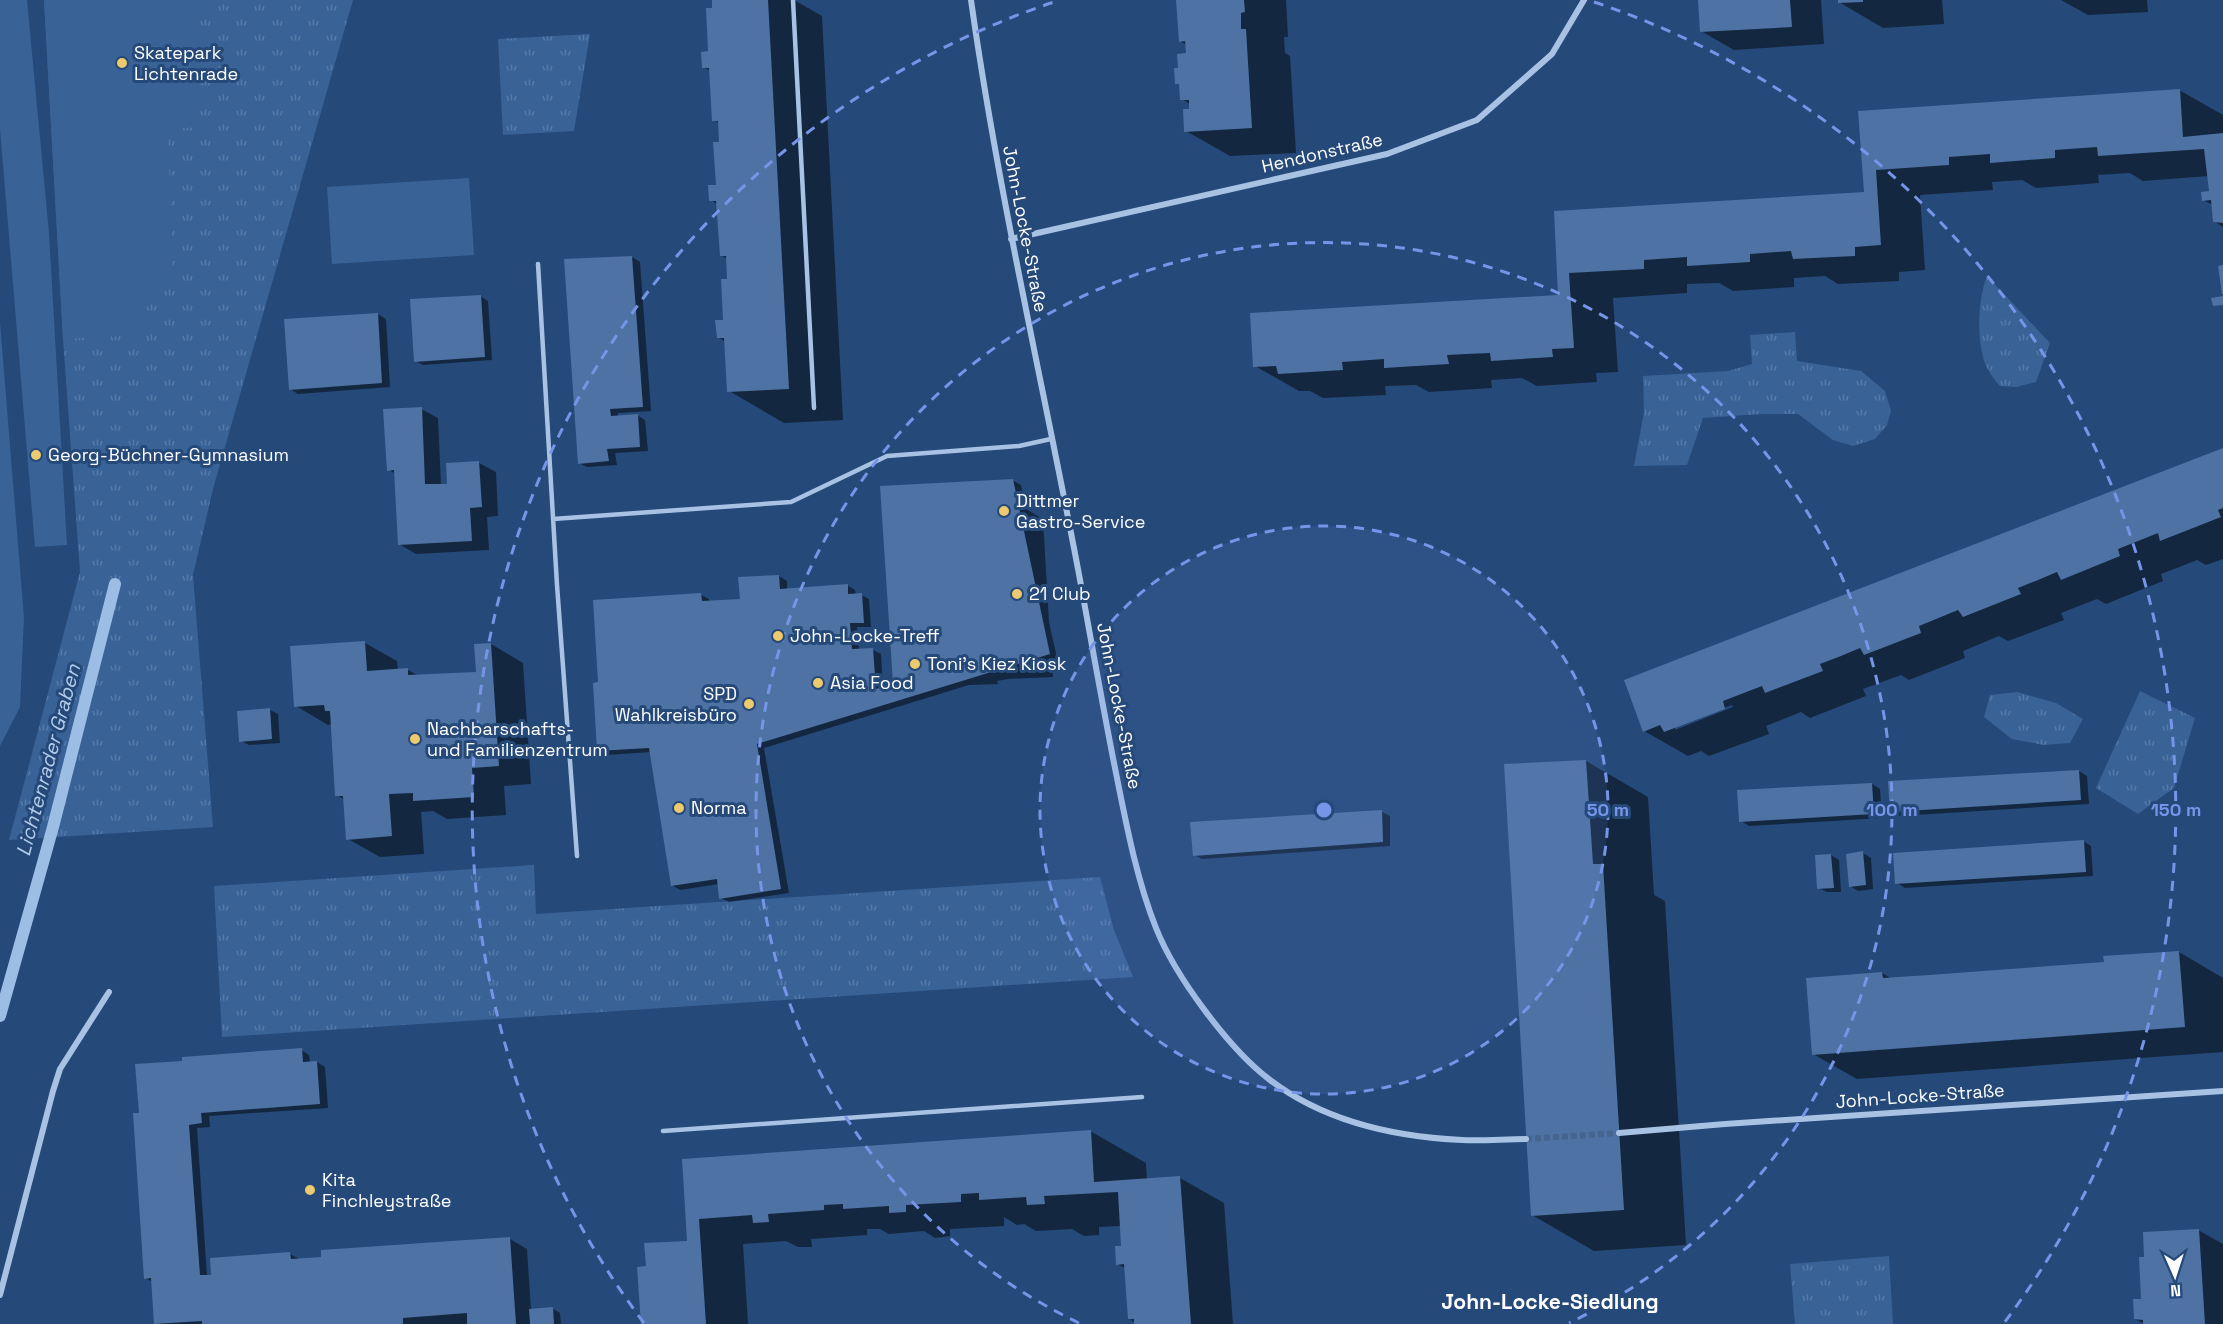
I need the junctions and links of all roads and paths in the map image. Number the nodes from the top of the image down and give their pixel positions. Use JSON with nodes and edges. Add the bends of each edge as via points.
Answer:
{"nodes":[{"id":1,"x":793,"y":0,"type":"edge"},
{"id":2,"x":971,"y":0,"type":"edge"},
{"id":3,"x":1584,"y":0,"type":"edge"},
{"id":4,"x":1011,"y":239,"type":"junction"},
{"id":5,"x":538,"y":264,"type":"dead end"},
{"id":6,"x":814,"y":408,"type":"dead end"},
{"id":7,"x":1052,"y":440,"type":"junction"},
{"id":8,"x":553,"y":519,"type":"junction"},
{"id":9,"x":577,"y":856,"type":"dead end"},
{"id":10,"x":109,"y":992,"type":"dead end"},
{"id":11,"x":2223,"y":1091,"type":"edge"},
{"id":12,"x":1143,"y":1097,"type":"dead end"},
{"id":13,"x":663,"y":1131,"type":"dead end"},
{"id":14,"x":1619,"y":1133,"type":"tunnel mouth"},
{"id":15,"x":1526,"y":1139,"type":"tunnel mouth"},
{"id":16,"x":0,"y":1295,"type":"edge"}],
"edges":[{"from":1,"to":6,"type":"lane"},
{"from":2,"to":4,"type":"street","name":"John-Locke-Straße"},
{"from":3,"to":4,"type":"street","name":"Hendonstraße","via":[[1552,54],[1477,120],[1387,154]]},
{"from":4,"to":7,"type":"street","name":"John-Locke-Straße"},
{"from":5,"to":8,"type":"lane"},
{"from":7,"to":8,"type":"lane","via":[[887,456],[792,502]]},
{"from":7,"to":15,"type":"street","name":"John-Locke-Straße","via":[[1140,879],[1170,958],[1214,1023],[1268,1079],[1300,1099],[1355,1124],[1462,1140]]},
{"from":8,"to":9,"type":"lane"},
{"from":10,"to":16,"type":"street","via":[[60,1069]]},
{"from":11,"to":14,"type":"street","name":"John-Locke-Straße"},
{"from":12,"to":13,"type":"lane"}]}
